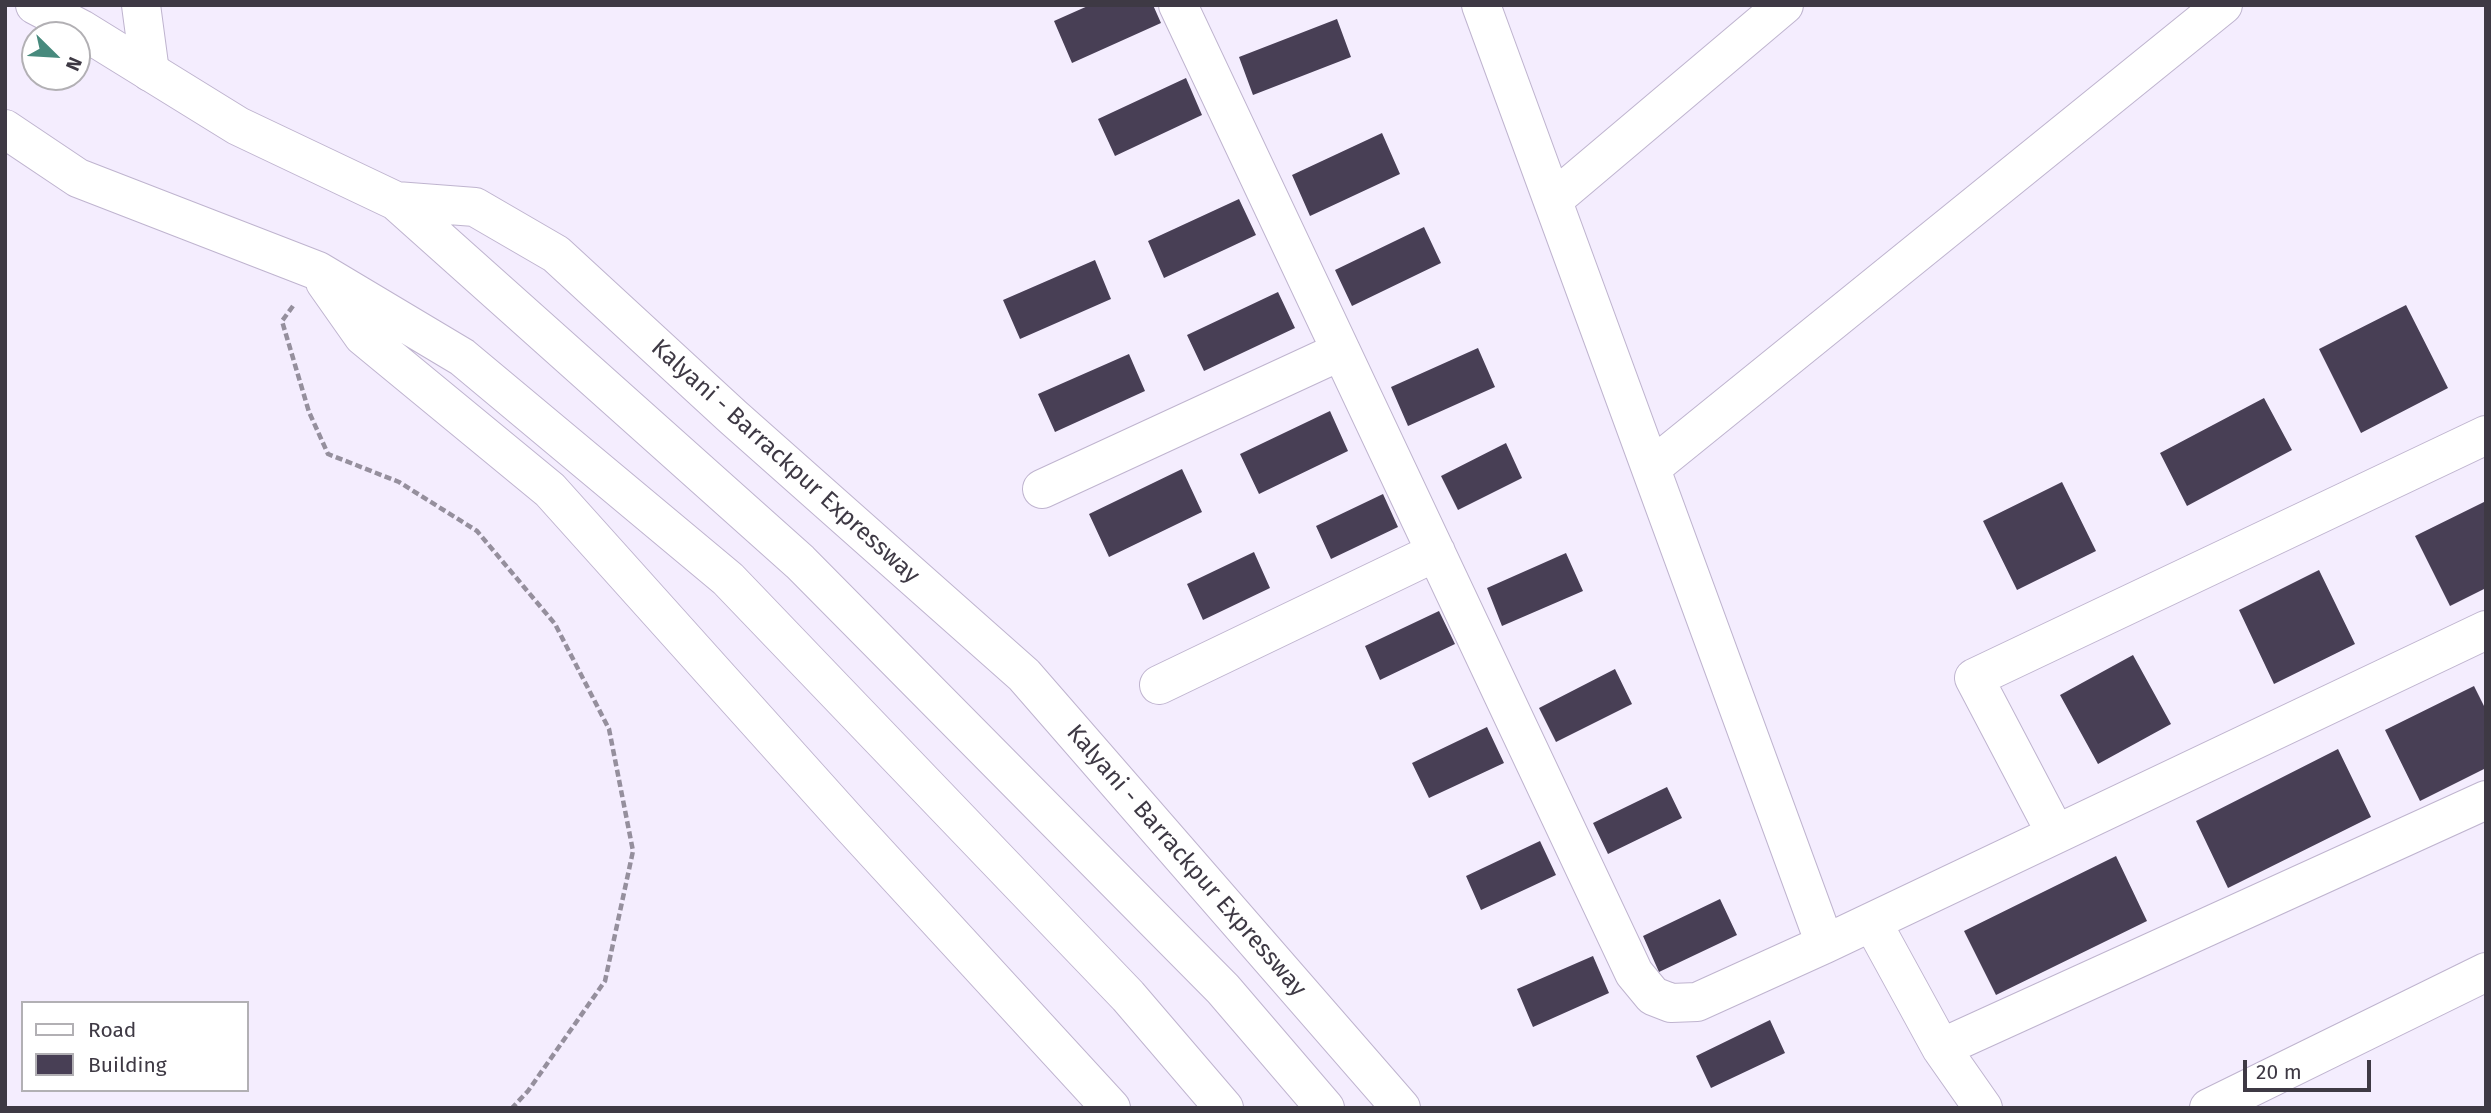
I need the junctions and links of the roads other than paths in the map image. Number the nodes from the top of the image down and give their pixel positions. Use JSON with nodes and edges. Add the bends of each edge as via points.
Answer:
{"nodes":[{"id":1,"x":141,"y":5,"type":"edge"},
{"id":2,"x":1178,"y":5,"type":"edge"},
{"id":3,"x":1481,"y":5,"type":"edge"},
{"id":4,"x":1784,"y":5,"type":"edge"},
{"id":5,"x":2223,"y":5,"type":"edge"},
{"id":6,"x":58,"y":9,"type":"edge"},
{"id":7,"x":150,"y":72,"type":"junction"},
{"id":8,"x":5,"y":128,"type":"edge"},
{"id":9,"x":1553,"y":200,"type":"junction"},
{"id":10,"x":396,"y":201,"type":"junction"},
{"id":11,"x":318,"y":271,"type":"junction"},
{"id":12,"x":1341,"y":351,"type":"junction"},
{"id":13,"x":2486,"y":435,"type":"edge"},
{"id":14,"x":1651,"y":468,"type":"junction"},
{"id":15,"x":1042,"y":489,"type":"dead end"},
{"id":16,"x":1436,"y":552,"type":"junction"},
{"id":17,"x":2486,"y":630,"type":"edge"},
{"id":18,"x":1159,"y":685,"type":"dead end"},
{"id":19,"x":2486,"y":800,"type":"edge"},
{"id":20,"x":2056,"y":834,"type":"junction"},
{"id":21,"x":1872,"y":922,"type":"junction"},
{"id":22,"x":1825,"y":944,"type":"junction"},
{"id":23,"x":2486,"y":972,"type":"edge"},
{"id":24,"x":1941,"y":1048,"type":"junction"},
{"id":25,"x":1111,"y":1108,"type":"edge"},
{"id":26,"x":1224,"y":1108,"type":"edge"},
{"id":27,"x":1325,"y":1108,"type":"edge"},
{"id":28,"x":1401,"y":1108,"type":"edge"},
{"id":29,"x":1983,"y":1108,"type":"edge"},
{"id":30,"x":2208,"y":1108,"type":"edge"}],
"edges":[{"from":1,"to":7,"type":"main road"},
{"from":2,"to":12,"type":"main road"},
{"from":3,"to":9,"type":"main road"},
{"from":4,"to":9,"type":"main road"},
{"from":5,"to":14,"type":"main road"},
{"from":6,"to":7,"type":"main road","name":"Kalyani - Barrackpur Expressway"},
{"from":7,"to":10,"type":"main road","name":"Kalyani - Barrackpur Expressway","via":[[238,126]]},
{"from":8,"to":11,"type":"main road","via":[[78,178]]},
{"from":9,"to":14,"type":"main road"},
{"from":10,"to":27,"type":"main road","via":[[800,562],[1223,989]]},
{"from":10,"to":28,"type":"main road","name":"Kalyani - Barrackpur Expressway","via":[[475,207],[556,254],[1024,676]]},
{"from":11,"to":25,"type":"main road","via":[[363,336],[550,490]]},
{"from":11,"to":26,"type":"main road","via":[[462,358],[728,579],[1128,996]]},
{"from":12,"to":15,"type":"main road"},
{"from":12,"to":16,"type":"main road"},
{"from":13,"to":20,"type":"main road","via":[[1974,678]]},
{"from":14,"to":22,"type":"main road"},
{"from":16,"to":18,"type":"main road"},
{"from":16,"to":22,"type":"main road","via":[[1634,973],[1653,996],[1671,1003],[1697,1002]]},
{"from":17,"to":20,"type":"main road"},
{"from":19,"to":24,"type":"main road"},
{"from":20,"to":21,"type":"main road"},
{"from":21,"to":22,"type":"main road"},
{"from":21,"to":24,"type":"main road"},
{"from":23,"to":30,"type":"main road"},
{"from":24,"to":29,"type":"main road"}]}
